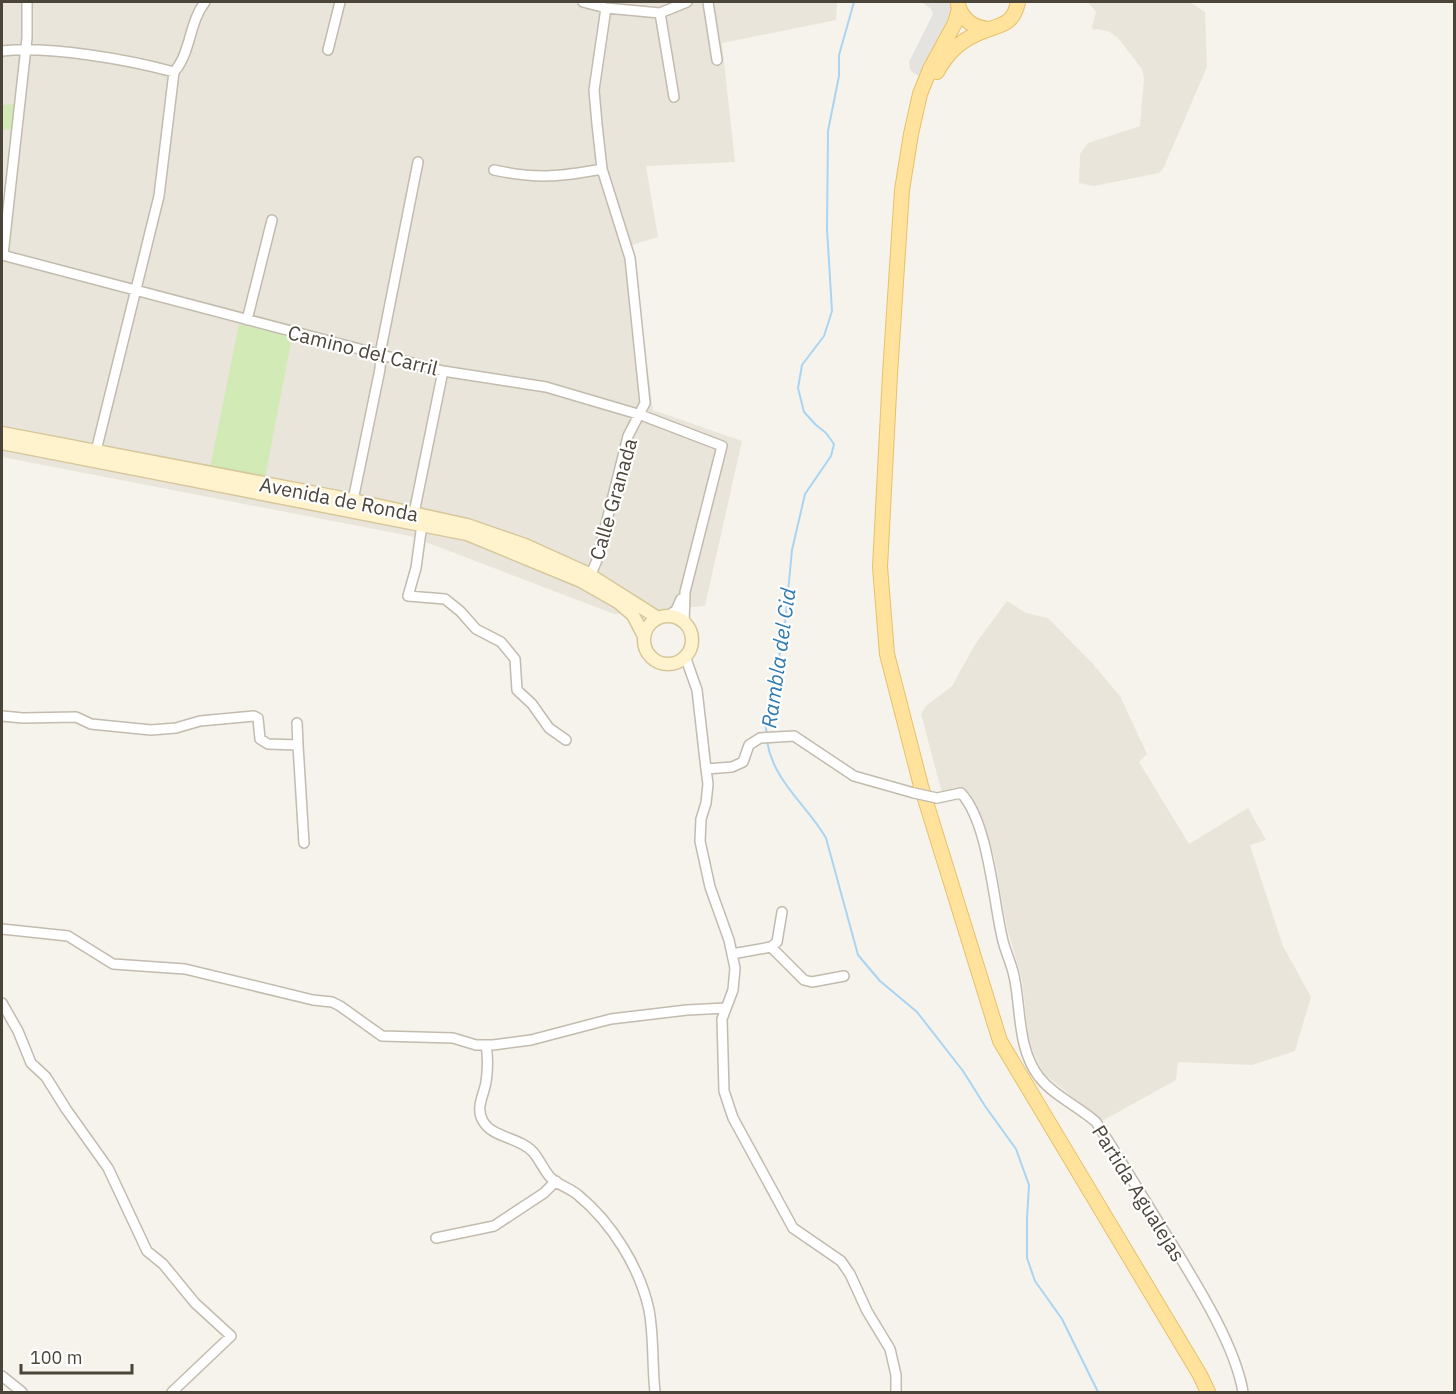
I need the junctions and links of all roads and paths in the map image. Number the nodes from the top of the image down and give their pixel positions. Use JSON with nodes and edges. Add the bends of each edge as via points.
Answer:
{"nodes":[{"id":1,"x":27,"y":2,"type":"edge"},
{"id":2,"x":206,"y":2,"type":"edge"},
{"id":3,"x":340,"y":2,"type":"edge"},
{"id":4,"x":583,"y":2,"type":"edge"},
{"id":5,"x":687,"y":2,"type":"edge"},
{"id":6,"x":708,"y":2,"type":"edge"},
{"id":7,"x":1018,"y":2,"type":"edge"},
{"id":8,"x":958,"y":5,"type":"edge"},
{"id":9,"x":606,"y":8,"type":"junction"},
{"id":10,"x":660,"y":13,"type":"junction"},
{"id":11,"x":989,"y":29,"type":"junction"},
{"id":12,"x":26,"y":49,"type":"junction"},
{"id":13,"x":328,"y":50,"type":"dead end"},
{"id":14,"x":2,"y":51,"type":"edge"},
{"id":15,"x":717,"y":60,"type":"dead end"},
{"id":16,"x":174,"y":72,"type":"junction"},
{"id":17,"x":674,"y":97,"type":"dead end"},
{"id":18,"x":911,"y":134,"type":"junction"},
{"id":19,"x":418,"y":162,"type":"dead end"},
{"id":20,"x":494,"y":170,"type":"dead end"},
{"id":21,"x":602,"y":170,"type":"junction"},
{"id":22,"x":272,"y":220,"type":"dead end"},
{"id":23,"x":2,"y":255,"type":"edge"},
{"id":24,"x":135,"y":291,"type":"junction"},
{"id":25,"x":247,"y":320,"type":"junction"},
{"id":26,"x":381,"y":355,"type":"junction"},
{"id":27,"x":443,"y":371,"type":"junction"},
{"id":28,"x":641,"y":415,"type":"junction"},
{"id":29,"x":2,"y":433,"type":"edge"},
{"id":30,"x":2,"y":443,"type":"edge"},
{"id":31,"x":95,"y":456,"type":"junction"},
{"id":32,"x":352,"y":505,"type":"junction"},
{"id":33,"x":416,"y":520,"type":"junction"},
{"id":34,"x":589,"y":580,"type":"junction"},
{"id":35,"x":685,"y":592,"type":"junction"},
{"id":36,"x":663,"y":617,"type":"junction"},
{"id":37,"x":684,"y":623,"type":"junction"},
{"id":38,"x":644,"y":636,"type":"junction"},
{"id":39,"x":684,"y":663,"type":"junction"},
{"id":40,"x":2,"y":716,"type":"edge"},
{"id":41,"x":297,"y":723,"type":"dead end"},
{"id":42,"x":566,"y":741,"type":"dead end"},
{"id":43,"x":298,"y":745,"type":"junction"},
{"id":44,"x":706,"y":769,"type":"junction"},
{"id":45,"x":304,"y":843,"type":"dead end"},
{"id":46,"x":782,"y":912,"type":"dead end"},
{"id":47,"x":2,"y":929,"type":"edge"},
{"id":48,"x":771,"y":947,"type":"junction"},
{"id":49,"x":732,"y":954,"type":"junction"},
{"id":50,"x":844,"y":976,"type":"dead end"},
{"id":51,"x":2,"y":1003,"type":"edge"},
{"id":52,"x":726,"y":1008,"type":"junction"},
{"id":53,"x":486,"y":1045,"type":"junction"},
{"id":54,"x":556,"y":1181,"type":"junction"},
{"id":55,"x":436,"y":1238,"type":"dead end"},
{"id":56,"x":2,"y":1376,"type":"edge"},
{"id":57,"x":22,"y":1392,"type":"edge"},
{"id":58,"x":172,"y":1392,"type":"edge"},
{"id":59,"x":655,"y":1392,"type":"edge"},
{"id":60,"x":896,"y":1392,"type":"edge"},
{"id":61,"x":1208,"y":1392,"type":"edge"},
{"id":62,"x":1244,"y":1392,"type":"edge"}],
"edges":[{"from":1,"to":12,"type":"street"},
{"from":2,"to":16,"type":"street"},
{"from":3,"to":13,"type":"street"},
{"from":4,"to":9,"type":"street"},
{"from":5,"to":10,"type":"street"},
{"from":6,"to":15,"type":"street"},
{"from":7,"to":11,"type":"main road","via":[[1006,23]]},
{"from":8,"to":11,"type":"main road","via":[[970,24]]},
{"from":8,"to":18,"type":"main road","via":[[955,23],[920,94]]},
{"from":9,"to":10,"type":"street"},
{"from":9,"to":21,"type":"street","via":[[594,90]]},
{"from":10,"to":17,"type":"street"},
{"from":11,"to":18,"type":"main road","via":[[958,46],[943,62]]},
{"from":12,"to":14,"type":"street"},
{"from":12,"to":16,"type":"street"},
{"from":12,"to":23,"type":"street"},
{"from":16,"to":24,"type":"street","via":[[159,196]]},
{"from":18,"to":61,"type":"main road","via":[[902,190],[881,544],[887,654],[921,786],[1000,1041]]},
{"from":19,"to":26,"type":"street"},
{"from":20,"to":21,"type":"street","via":[[561,177]]},
{"from":21,"to":28,"type":"street","via":[[630,258],[645,403]]},
{"from":22,"to":25,"type":"street"},
{"from":23,"to":24,"type":"street","name":"Camino del Carril"},
{"from":24,"to":25,"type":"street","name":"Camino del Carril"},
{"from":24,"to":31,"type":"street"},
{"from":25,"to":26,"type":"street","name":"Camino del Carril"},
{"from":26,"to":27,"type":"street","name":"Camino del Carril"},
{"from":26,"to":32,"type":"street"},
{"from":27,"to":28,"type":"street","name":"Camino del Carril","via":[[546,387]]},
{"from":27,"to":33,"type":"street"},
{"from":28,"to":34,"type":"street","name":"Calle Granada","via":[[628,436]]},
{"from":28,"to":35,"type":"street","name":"Camino del Carril","via":[[722,446]]},
{"from":29,"to":31,"type":"street","name":"Avenida de Ronda"},
{"from":30,"to":31,"type":"street","name":"Avenida de Ronda"},
{"from":31,"to":32,"type":"street","name":"Avenida de Ronda"},
{"from":32,"to":33,"type":"street","name":"Avenida de Ronda"},
{"from":33,"to":34,"type":"street","name":"Avenida de Ronda","via":[[467,525],[525,545]]},
{"from":33,"to":42,"type":"street","via":[[416,568],[408,596],[445,599],[476,629],[501,642],[515,659],[517,690],[549,728]]},
{"from":34,"to":36,"type":"street","name":"Avenida de Ronda","via":[[640,609]]},
{"from":34,"to":38,"type":"street","name":"Avenida de Ronda","via":[[633,615]]},
{"from":35,"to":36,"type":"street","via":[[676,610]]},
{"from":35,"to":37,"type":"street"},
{"from":36,"to":37,"type":"street"},
{"from":36,"to":38,"type":"street","via":[[649,626]]},
{"from":37,"to":39,"type":"street","via":[[691,636]]},
{"from":38,"to":39,"type":"street","via":[[649,656],[657,662]]},
{"from":39,"to":44,"type":"street","via":[[697,690]]},
{"from":40,"to":43,"type":"street","via":[[76,717],[92,724],[151,730],[254,716],[258,718],[263,742]]},
{"from":41,"to":43,"type":"street"},
{"from":43,"to":45,"type":"street"},
{"from":44,"to":49,"type":"street","via":[[708,784],[700,842]]},
{"from":44,"to":62,"type":"street","name":"Partida Agualejas","bridge":true,"via":[[743,762],[749,745],[760,738],[794,736],[854,776],[937,798],[962,794],[968,801],[991,872],[1003,940],[1015,980],[1023,1044],[1033,1066],[1050,1089],[1096,1122],[1192,1276],[1239,1373]]},
{"from":46,"to":48,"type":"street","via":[[777,942]]},
{"from":47,"to":53,"type":"street","via":[[68,936],[113,964],[184,969],[332,1002],[382,1036],[453,1038]]},
{"from":48,"to":49,"type":"street"},
{"from":48,"to":50,"type":"street","via":[[804,980]]},
{"from":49,"to":52,"type":"street","via":[[733,990]]},
{"from":51,"to":58,"type":"street","via":[[31,1063],[46,1077],[108,1168],[147,1251],[231,1336]]},
{"from":52,"to":53,"type":"street","via":[[611,1019],[531,1040]]},
{"from":52,"to":60,"type":"street","via":[[722,1019],[724,1090],[733,1118],[793,1228],[841,1261],[850,1274],[891,1349]]},
{"from":53,"to":54,"type":"street","via":[[486,1082],[480,1105],[483,1122],[491,1130],[527,1146]]},
{"from":54,"to":55,"type":"street","via":[[494,1226]]},
{"from":54,"to":59,"type":"street","via":[[590,1206],[625,1250],[638,1276],[648,1310]]},
{"from":56,"to":57,"type":"street"}]}
